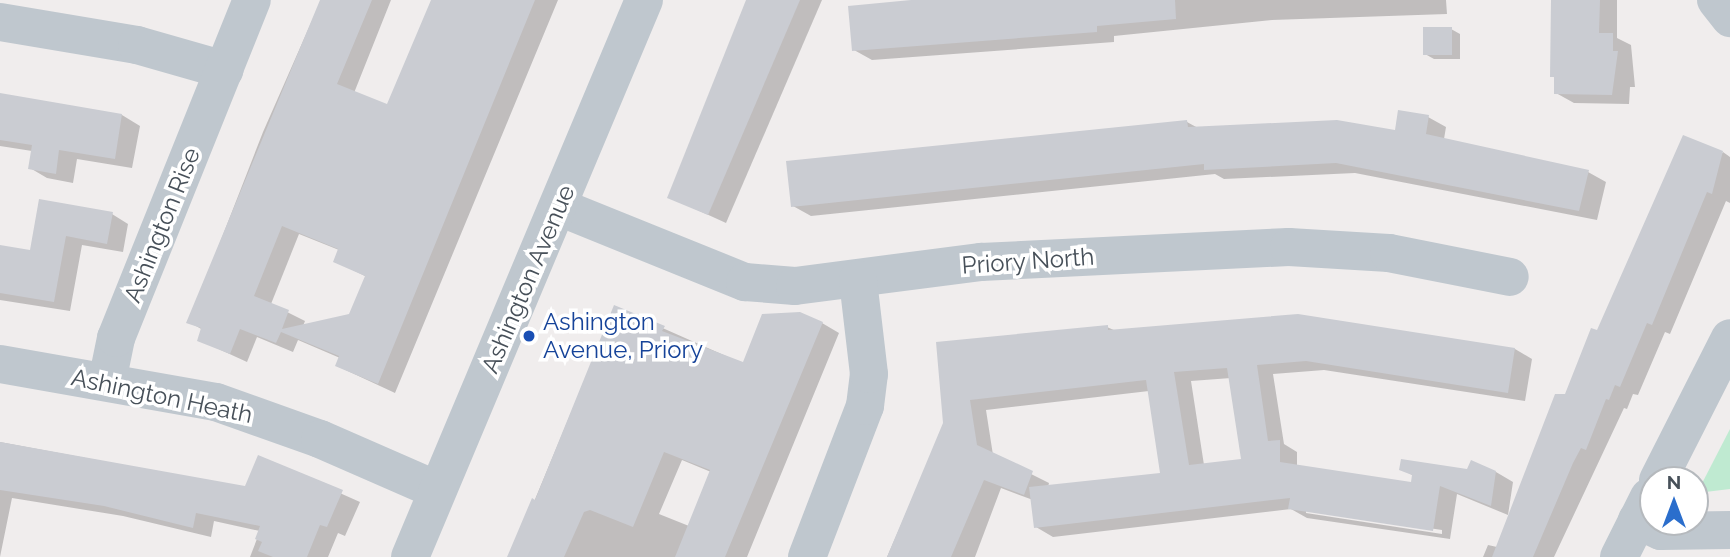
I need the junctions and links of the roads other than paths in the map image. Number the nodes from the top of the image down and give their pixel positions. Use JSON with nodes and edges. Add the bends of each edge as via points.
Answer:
{"nodes":[{"id":1,"x":252,"y":0,"type":"edge"},
{"id":2,"x":644,"y":0,"type":"edge"},
{"id":3,"x":1716,"y":0,"type":"edge"},
{"id":4,"x":1730,"y":18,"type":"edge"},
{"id":5,"x":0,"y":22,"type":"edge"},
{"id":6,"x":224,"y":70,"type":"junction"},
{"id":7,"x":559,"y":207,"type":"junction"},
{"id":8,"x":1510,"y":277,"type":"dead end"},
{"id":9,"x":858,"y":280,"type":"junction"},
{"id":10,"x":1730,"y":338,"type":"edge"},
{"id":11,"x":0,"y":364,"type":"edge"},
{"id":12,"x":107,"y":382,"type":"junction"},
{"id":13,"x":1665,"y":466,"type":"edge"},
{"id":14,"x":437,"y":490,"type":"junction"},
{"id":15,"x":1639,"y":516,"type":"edge"},
{"id":16,"x":1709,"y":530,"type":"edge"},
{"id":17,"x":1730,"y":530,"type":"edge"},
{"id":18,"x":410,"y":557,"type":"edge"},
{"id":19,"x":807,"y":557,"type":"edge"},
{"id":20,"x":1619,"y":557,"type":"edge"}],
"edges":[{"from":1,"to":6,"type":"street","name":"Ashington Rise"},
{"from":2,"to":7,"type":"street","name":"Ashington Avenue"},
{"from":3,"to":4,"type":"street"},
{"from":5,"to":6,"type":"street","via":[[137,46]]},
{"from":6,"to":12,"type":"street","name":"Ashington Rise","via":[[116,338]]},
{"from":7,"to":9,"type":"street","name":"Priory North","via":[[745,282],[796,286]]},
{"from":7,"to":14,"type":"street","name":"Ashington Avenue"},
{"from":8,"to":9,"type":"street","name":"Priory North","via":[[1389,253],[1289,247],[981,262]]},
{"from":9,"to":19,"type":"street","via":[[869,374],[865,406]]},
{"from":10,"to":13,"type":"street"},
{"from":11,"to":12,"type":"street","name":"Ashington Heath"},
{"from":12,"to":14,"type":"street","name":"Ashington Heath","via":[[216,402],[272,420]]},
{"from":14,"to":18,"type":"street","name":"Ashington Avenue"},
{"from":15,"to":20,"type":"street"},
{"from":16,"to":17,"type":"street"}]}
